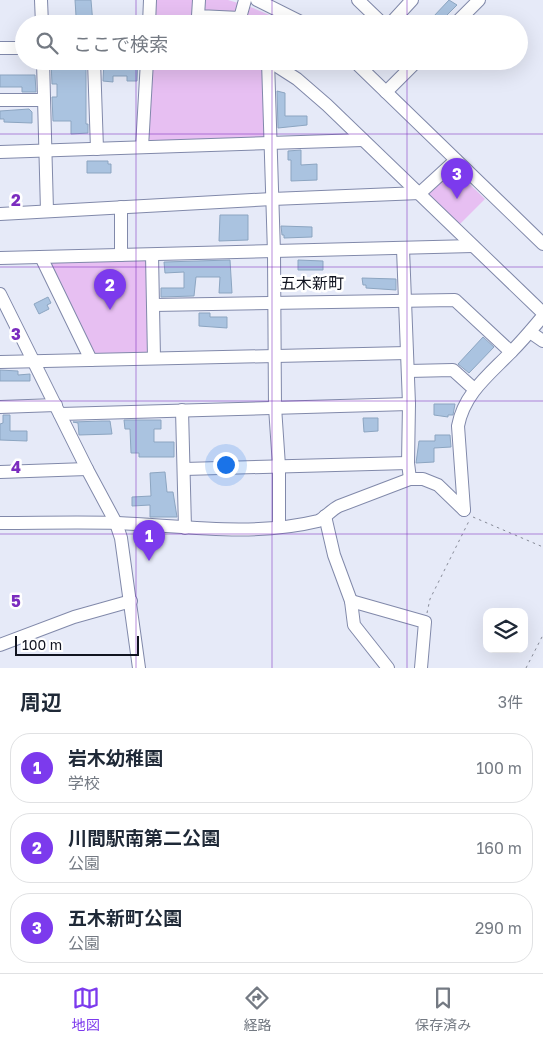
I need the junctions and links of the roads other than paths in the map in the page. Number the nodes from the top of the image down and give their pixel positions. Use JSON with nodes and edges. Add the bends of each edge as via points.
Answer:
{"nodes":[{"id":1,"x":41,"y":0,"type":"edge"},
{"id":2,"x":150,"y":0,"type":"edge"},
{"id":3,"x":199,"y":0,"type":"edge"},
{"id":4,"x":246,"y":0,"type":"edge"},
{"id":5,"x":257,"y":0,"type":"edge"},
{"id":6,"x":358,"y":0,"type":"edge"},
{"id":7,"x":412,"y":0,"type":"edge"},
{"id":8,"x":479,"y":0,"type":"edge"},
{"id":9,"x":42,"y":15,"type":"edge"},
{"id":10,"x":149,"y":15,"type":"edge"},
{"id":11,"x":198,"y":15,"type":"edge"},
{"id":12,"x":241,"y":15,"type":"edge"},
{"id":13,"x":283,"y":15,"type":"edge"},
{"id":14,"x":374,"y":15,"type":"edge"},
{"id":15,"x":398,"y":15,"type":"edge"},
{"id":16,"x":464,"y":15,"type":"edge"},
{"id":17,"x":0,"y":48,"type":"edge"},
{"id":18,"x":15,"y":48,"type":"edge"},
{"id":19,"x":43,"y":70,"type":"edge"},
{"id":20,"x":94,"y":70,"type":"edge"},
{"id":21,"x":146,"y":70,"type":"edge"},
{"id":22,"x":268,"y":70,"type":"edge"},
{"id":23,"x":282,"y":70,"type":"edge"},
{"id":24,"x":363,"y":70,"type":"edge"},
{"id":25,"x":408,"y":70,"type":"edge"},
{"id":26,"x":386,"y":92,"type":"junction"},
{"id":27,"x":0,"y":100,"type":"edge"},
{"id":28,"x":44,"y":100,"type":"junction"},
{"id":29,"x":363,"y":140,"type":"junction"},
{"id":30,"x":270,"y":144,"type":"junction"},
{"id":31,"x":142,"y":147,"type":"junction"},
{"id":32,"x":97,"y":149,"type":"junction"},
{"id":33,"x":46,"y":151,"type":"junction"},
{"id":34,"x":0,"y":152,"type":"edge"},
{"id":35,"x":456,"y":160,"type":"junction"},
{"id":36,"x":420,"y":194,"type":"junction"},
{"id":37,"x":272,"y":198,"type":"junction"},
{"id":38,"x":121,"y":207,"type":"junction"},
{"id":39,"x":47,"y":211,"type":"junction"},
{"id":40,"x":0,"y":214,"type":"edge"},
{"id":41,"x":543,"y":244,"type":"edge"},
{"id":42,"x":473,"y":246,"type":"junction"},
{"id":43,"x":403,"y":249,"type":"junction"},
{"id":44,"x":274,"y":253,"type":"junction"},
{"id":45,"x":121,"y":255,"type":"junction"},
{"id":46,"x":152,"y":255,"type":"junction"},
{"id":47,"x":41,"y":257,"type":"junction"},
{"id":48,"x":0,"y":258,"type":"edge"},
{"id":49,"x":1,"y":299,"type":"edge"},
{"id":50,"x":405,"y":300,"type":"junction"},
{"id":51,"x":153,"y":304,"type":"junction"},
{"id":52,"x":275,"y":304,"type":"junction"},
{"id":53,"x":543,"y":315,"type":"edge"},
{"id":54,"x":530,"y":332,"type":"junction"},
{"id":55,"x":543,"y":341,"type":"edge"},
{"id":56,"x":511,"y":352,"type":"junction"},
{"id":57,"x":407,"y":353,"type":"junction"},
{"id":58,"x":276,"y":355,"type":"junction"},
{"id":59,"x":154,"y":358,"type":"junction"},
{"id":60,"x":92,"y":360,"type":"junction"},
{"id":61,"x":34,"y":361,"type":"junction"},
{"id":62,"x":0,"y":362,"type":"edge"},
{"id":63,"x":408,"y":371,"type":"junction"},
{"id":64,"x":474,"y":389,"type":"junction"},
{"id":65,"x":408,"y":404,"type":"junction"},
{"id":66,"x":0,"y":407,"type":"edge"},
{"id":67,"x":275,"y":407,"type":"junction"},
{"id":68,"x":58,"y":409,"type":"junction"},
{"id":69,"x":182,"y":410,"type":"junction"},
{"id":70,"x":408,"y":464,"type":"junction"},
{"id":71,"x":279,"y":466,"type":"junction"},
{"id":72,"x":87,"y":469,"type":"junction"},
{"id":73,"x":184,"y":469,"type":"junction"},
{"id":74,"x":0,"y":472,"type":"edge"},
{"id":75,"x":410,"y":479,"type":"junction"},
{"id":76,"x":325,"y":516,"type":"junction"},
{"id":77,"x":0,"y":523,"type":"edge"},
{"id":78,"x":116,"y":523,"type":"junction"},
{"id":79,"x":278,"y":527,"type":"junction"},
{"id":80,"x":185,"y":528,"type":"junction"},
{"id":81,"x":130,"y":601,"type":"junction"},
{"id":82,"x":351,"y":601,"type":"junction"},
{"id":83,"x":0,"y":645,"type":"edge"},
{"id":84,"x":140,"y":668,"type":"edge"},
{"id":85,"x":388,"y":668,"type":"edge"},
{"id":86,"x":421,"y":668,"type":"edge"}],
"edges":[{"from":1,"to":9,"type":"street"},
{"from":2,"to":10,"type":"street"},
{"from":3,"to":11,"type":"street"},
{"from":4,"to":12,"type":"street"},
{"from":5,"to":13,"type":"street"},
{"from":6,"to":14,"type":"street"},
{"from":7,"to":15,"type":"street"},
{"from":8,"to":16,"type":"street"},
{"from":17,"to":18,"type":"street"},
{"from":19,"to":28,"type":"street"},
{"from":20,"to":32,"type":"street"},
{"from":21,"to":31,"type":"street"},
{"from":22,"to":30,"type":"street"},
{"from":23,"to":29,"type":"street","via":[[297,79]]},
{"from":24,"to":26,"type":"street"},
{"from":25,"to":26,"type":"street"},
{"from":26,"to":35,"type":"street"},
{"from":27,"to":28,"type":"street"},
{"from":28,"to":33,"type":"street"},
{"from":29,"to":30,"type":"street"},
{"from":29,"to":36,"type":"street"},
{"from":30,"to":31,"type":"street"},
{"from":30,"to":37,"type":"street"},
{"from":31,"to":32,"type":"street"},
{"from":32,"to":33,"type":"street"},
{"from":33,"to":34,"type":"street"},
{"from":33,"to":39,"type":"street"},
{"from":35,"to":36,"type":"street"},
{"from":35,"to":41,"type":"street"},
{"from":36,"to":37,"type":"street"},
{"from":36,"to":42,"type":"street"},
{"from":37,"to":38,"type":"street"},
{"from":37,"to":44,"type":"street"},
{"from":38,"to":39,"type":"street"},
{"from":38,"to":45,"type":"street"},
{"from":39,"to":40,"type":"street"},
{"from":42,"to":43,"type":"street"},
{"from":42,"to":53,"type":"street"},
{"from":43,"to":44,"type":"street"},
{"from":43,"to":50,"type":"street"},
{"from":44,"to":46,"type":"street"},
{"from":44,"to":52,"type":"street"},
{"from":45,"to":46,"type":"street"},
{"from":45,"to":47,"type":"street"},
{"from":46,"to":51,"type":"street"},
{"from":47,"to":48,"type":"street"},
{"from":47,"to":60,"type":"street"},
{"from":49,"to":61,"type":"street"},
{"from":50,"to":52,"type":"street"},
{"from":50,"to":56,"type":"street","via":[[455,300]]},
{"from":50,"to":57,"type":"street"},
{"from":51,"to":52,"type":"street"},
{"from":51,"to":59,"type":"street"},
{"from":52,"to":58,"type":"street"},
{"from":53,"to":54,"type":"street"},
{"from":54,"to":55,"type":"street"},
{"from":54,"to":56,"type":"street"},
{"from":56,"to":64,"type":"street"},
{"from":57,"to":58,"type":"street"},
{"from":57,"to":63,"type":"street"},
{"from":58,"to":59,"type":"street"},
{"from":58,"to":67,"type":"street"},
{"from":59,"to":60,"type":"street"},
{"from":60,"to":61,"type":"street"},
{"from":61,"to":62,"type":"street"},
{"from":61,"to":68,"type":"street"},
{"from":63,"to":64,"type":"street","via":[[452,370]]},
{"from":63,"to":65,"type":"street"},
{"from":64,"to":75,"type":"street","via":[[458,426],[464,510],[438,485],[423,479]]},
{"from":65,"to":67,"type":"street"},
{"from":65,"to":70,"type":"street"},
{"from":66,"to":68,"type":"street"},
{"from":67,"to":69,"type":"street"},
{"from":67,"to":71,"type":"street"},
{"from":68,"to":69,"type":"street"},
{"from":68,"to":72,"type":"street"},
{"from":69,"to":73,"type":"street"},
{"from":70,"to":71,"type":"street"},
{"from":70,"to":75,"type":"street"},
{"from":71,"to":73,"type":"street"},
{"from":71,"to":79,"type":"street"},
{"from":72,"to":74,"type":"street"},
{"from":72,"to":78,"type":"street"},
{"from":73,"to":80,"type":"street"},
{"from":75,"to":76,"type":"street","via":[[339,506]]},
{"from":76,"to":79,"type":"street","via":[[320,520]]},
{"from":76,"to":82,"type":"street","via":[[334,555]]},
{"from":77,"to":78,"type":"street"},
{"from":78,"to":80,"type":"street"},
{"from":78,"to":81,"type":"street"},
{"from":79,"to":80,"type":"street"},
{"from":81,"to":83,"type":"street","via":[[74,617]]},
{"from":81,"to":84,"type":"street"},
{"from":82,"to":85,"type":"street","via":[[354,625]]},
{"from":82,"to":86,"type":"street","via":[[425,622]]}]}
